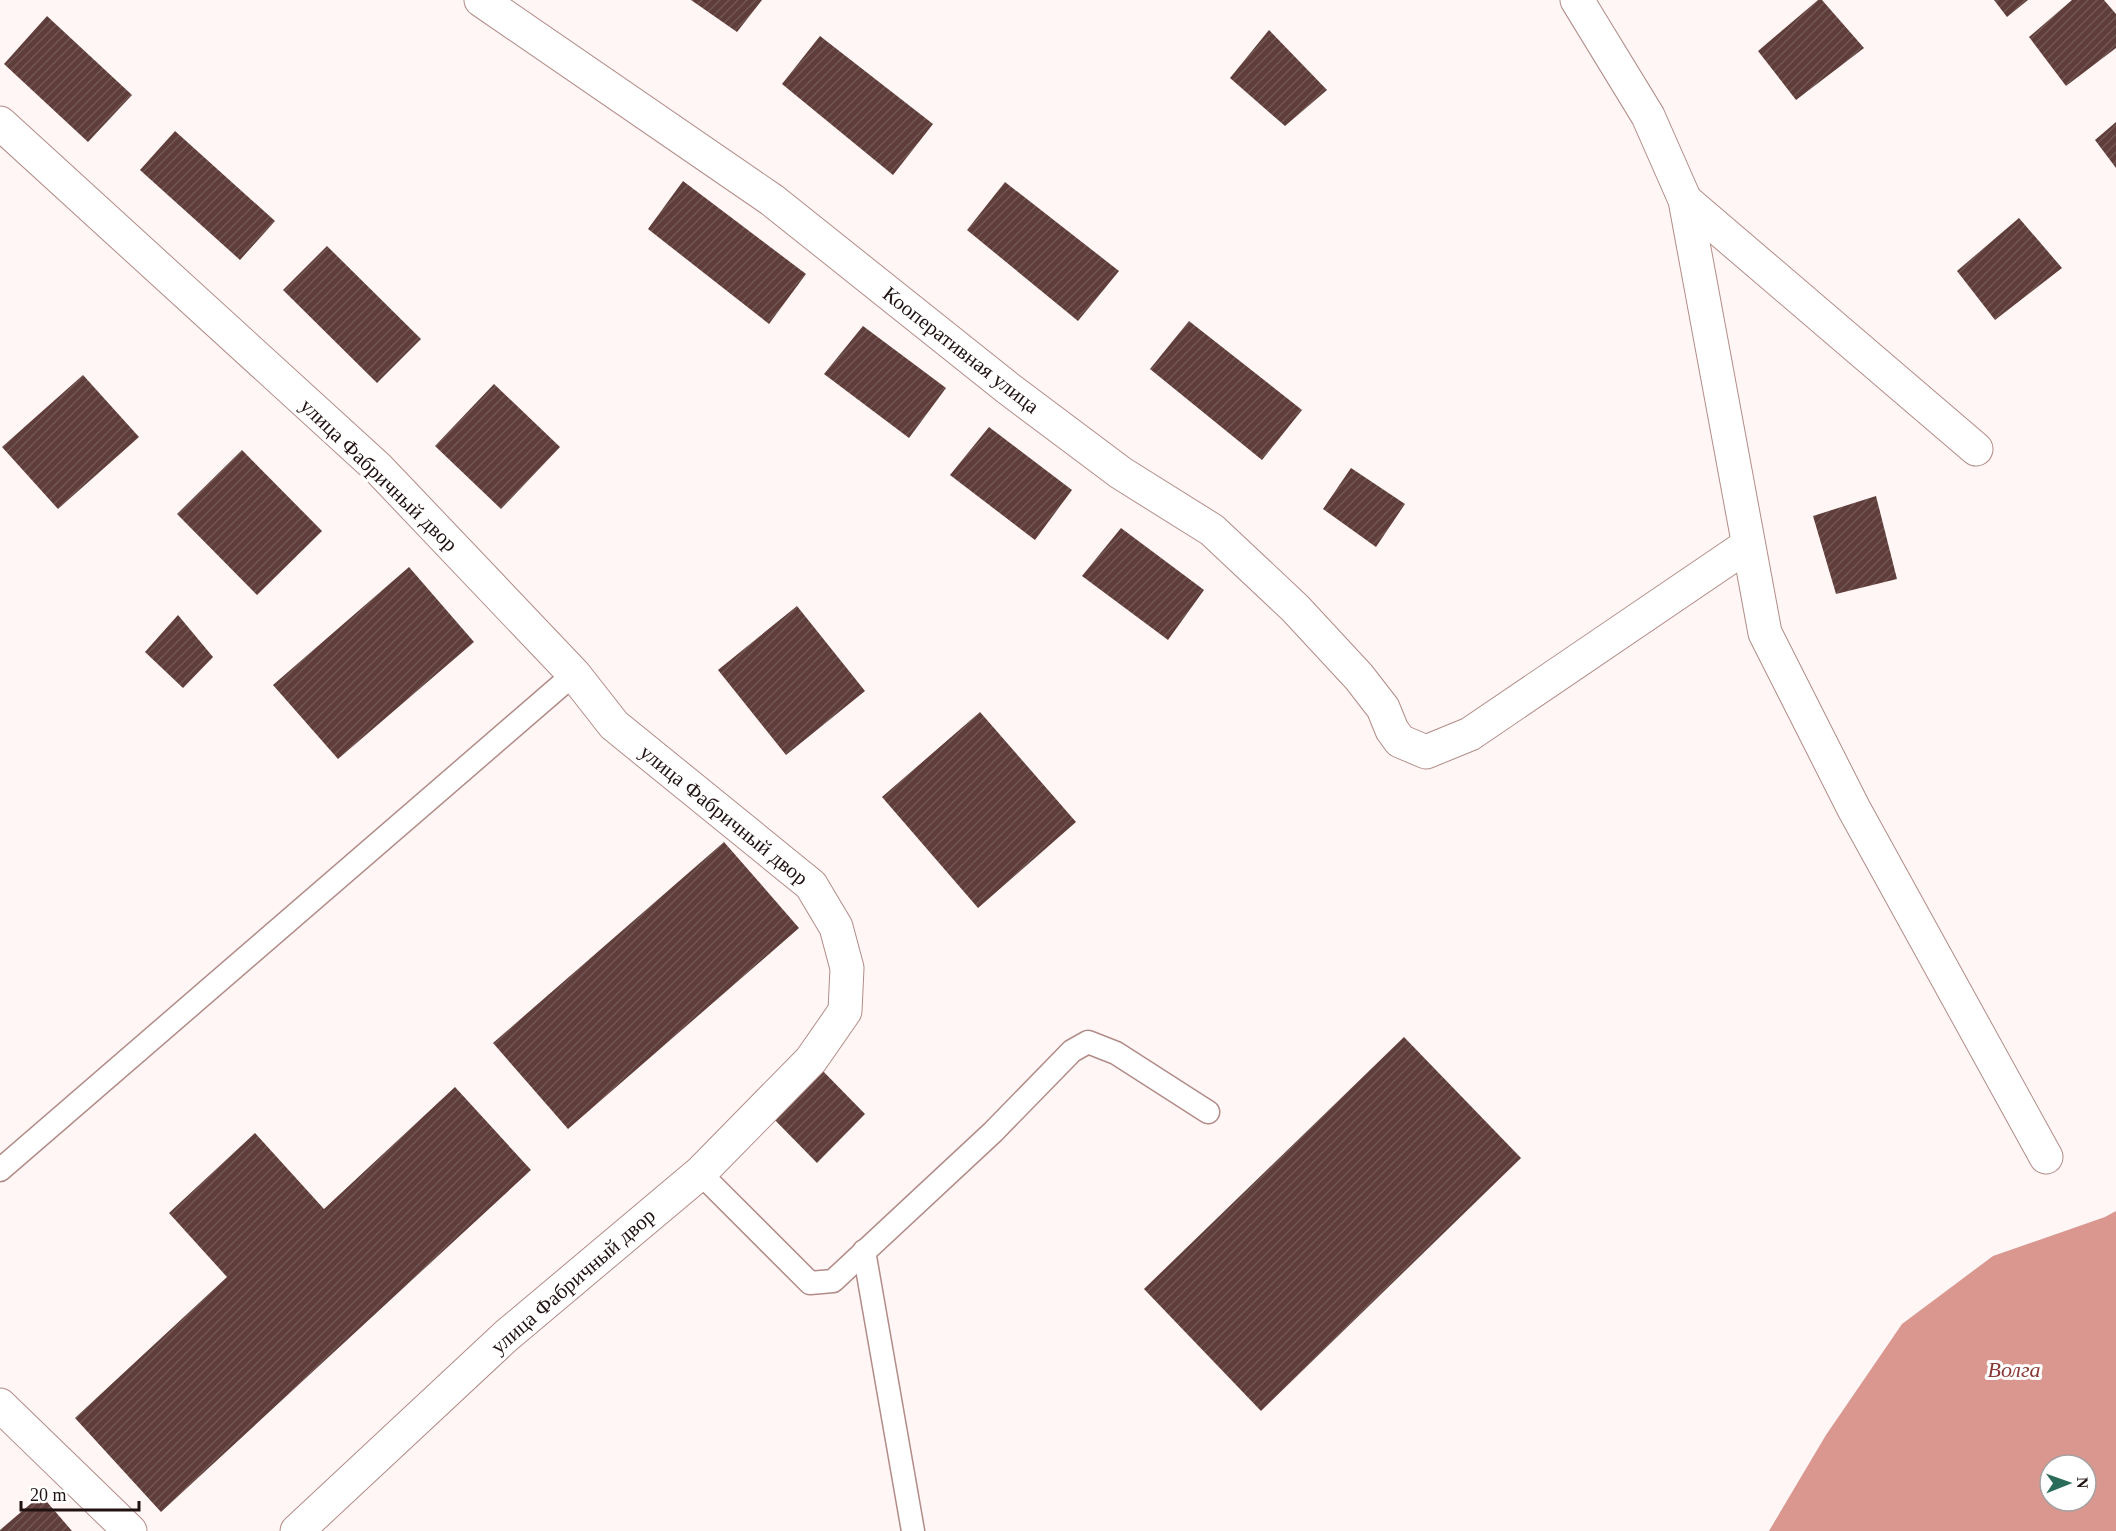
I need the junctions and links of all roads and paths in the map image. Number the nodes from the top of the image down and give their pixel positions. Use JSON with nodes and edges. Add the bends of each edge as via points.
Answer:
{"nodes":[{"id":1,"x":481,"y":0,"type":"edge"},
{"id":2,"x":1577,"y":0,"type":"edge"},
{"id":3,"x":0,"y":123,"type":"edge"},
{"id":4,"x":1685,"y":200,"type":"junction"},
{"id":5,"x":1976,"y":449,"type":"dead end"},
{"id":6,"x":1748,"y":545,"type":"junction"},
{"id":7,"x":574,"y":674,"type":"junction"},
{"id":8,"x":1208,"y":1112,"type":"dead end"},
{"id":9,"x":2046,"y":1157,"type":"dead end"},
{"id":10,"x":0,"y":1170,"type":"edge"},
{"id":11,"x":700,"y":1173,"type":"junction"},
{"id":12,"x":864,"y":1251,"type":"junction"},
{"id":13,"x":0,"y":1405,"type":"edge"},
{"id":14,"x":130,"y":1531,"type":"edge"},
{"id":15,"x":297,"y":1531,"type":"edge"},
{"id":16,"x":913,"y":1531,"type":"edge"}],
"edges":[{"from":1,"to":6,"type":"street","name":"Кооперативная улица","via":[[772,200],[1009,389],[1121,472],[1212,530],[1295,608],[1359,677],[1383,708],[1400,741],[1426,752],[1470,734]]},
{"from":2,"to":4,"type":"street","via":[[1648,116]]},
{"from":3,"to":7,"type":"street","name":"улица Фабричный двор","via":[[379,469]]},
{"from":4,"to":5,"type":"street"},
{"from":4,"to":6,"type":"street"},
{"from":6,"to":9,"type":"street","via":[[1764,633],[1854,809]]},
{"from":7,"to":10,"type":"lane"},
{"from":7,"to":11,"type":"street","name":"улица Фабричный двор","via":[[614,725],[811,885],[836,927],[847,968],[845,1011],[811,1060]]},
{"from":8,"to":12,"type":"lane","via":[[1116,1053],[1088,1042],[1072,1051],[993,1132]]},
{"from":11,"to":12,"type":"lane","via":[[810,1283],[832,1281]]},
{"from":11,"to":15,"type":"street","name":"улица Фабричный двор","via":[[506,1336]]},
{"from":12,"to":16,"type":"lane"},
{"from":13,"to":14,"type":"street"}]}
